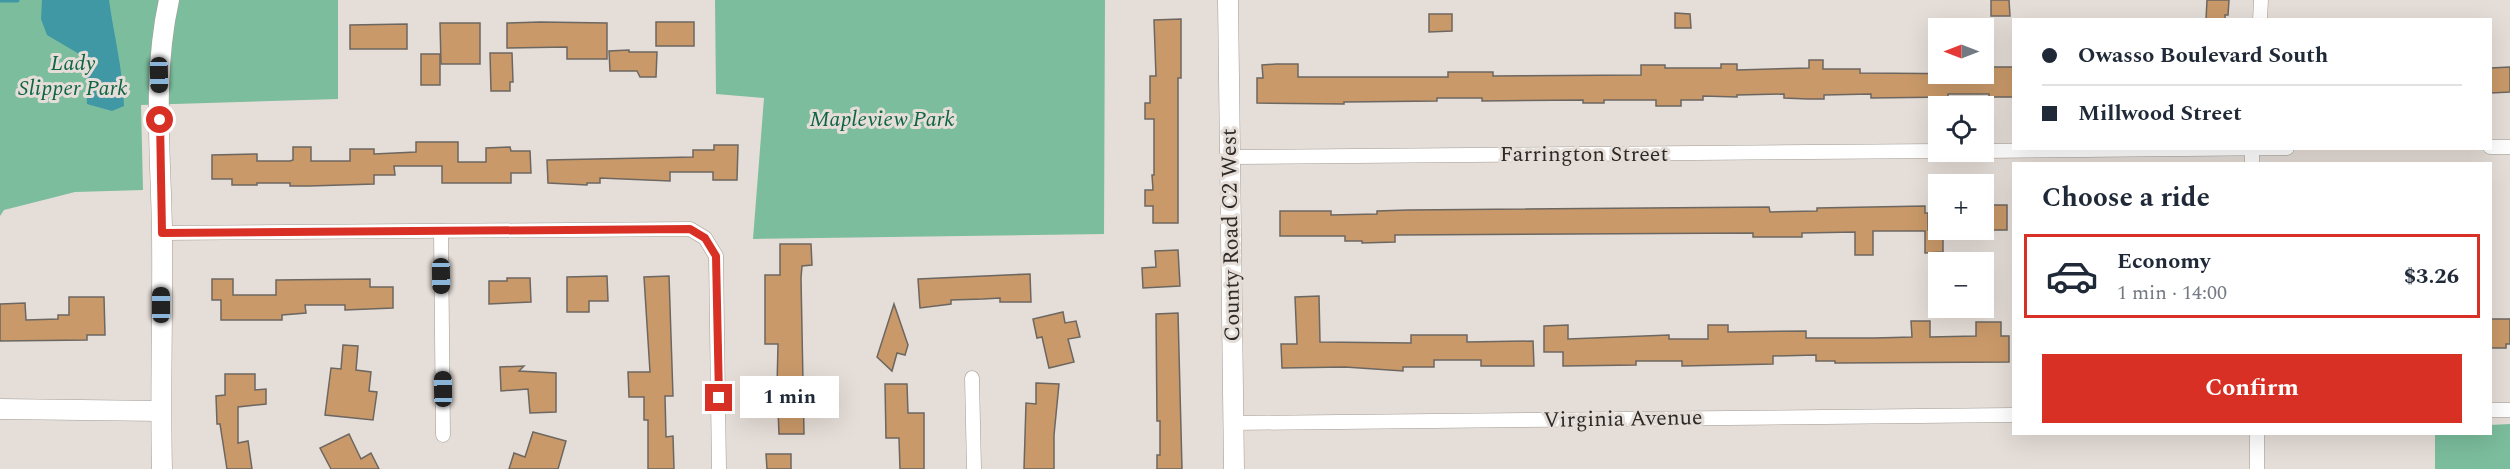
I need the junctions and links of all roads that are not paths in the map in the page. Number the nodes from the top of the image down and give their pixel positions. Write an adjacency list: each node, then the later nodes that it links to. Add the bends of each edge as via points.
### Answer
1 (168, 0): 12 (street, via 159,75)
2 (1228, 0): 10 (street, County Road C2 West)
3 (2261, 0): 4 (street)
4 (2260, 18)
5 (2492, 147): 6 (street)
6 (2510, 147)
7 (2118, 150): 8 (street)
8 (1994, 151)
9 (1928, 152): 10 (street, Farrington Street)
10 (1230, 157): 19 (street, County Road C2 West)
11 (441, 231): 12 (street); 20 (street); 23 (street, via 690,229 705,238 716,256 718,279)
12 (162, 233): 17 (street)
13 (972, 378): 24 (street)
14 (0, 409): 17 (street)
15 (2492, 410): 16 (street)
16 (2510, 410)
17 (161, 411): 22 (street)
18 (2012, 415): 19 (street, Virginia Avenue)
19 (1234, 423): 25 (street, County Road C2 West)
20 (443, 435)
21 (2257, 435): 26 (street)
22 (162, 469)
23 (719, 469)
24 (974, 469)
25 (1234, 469)
26 (2257, 469)

